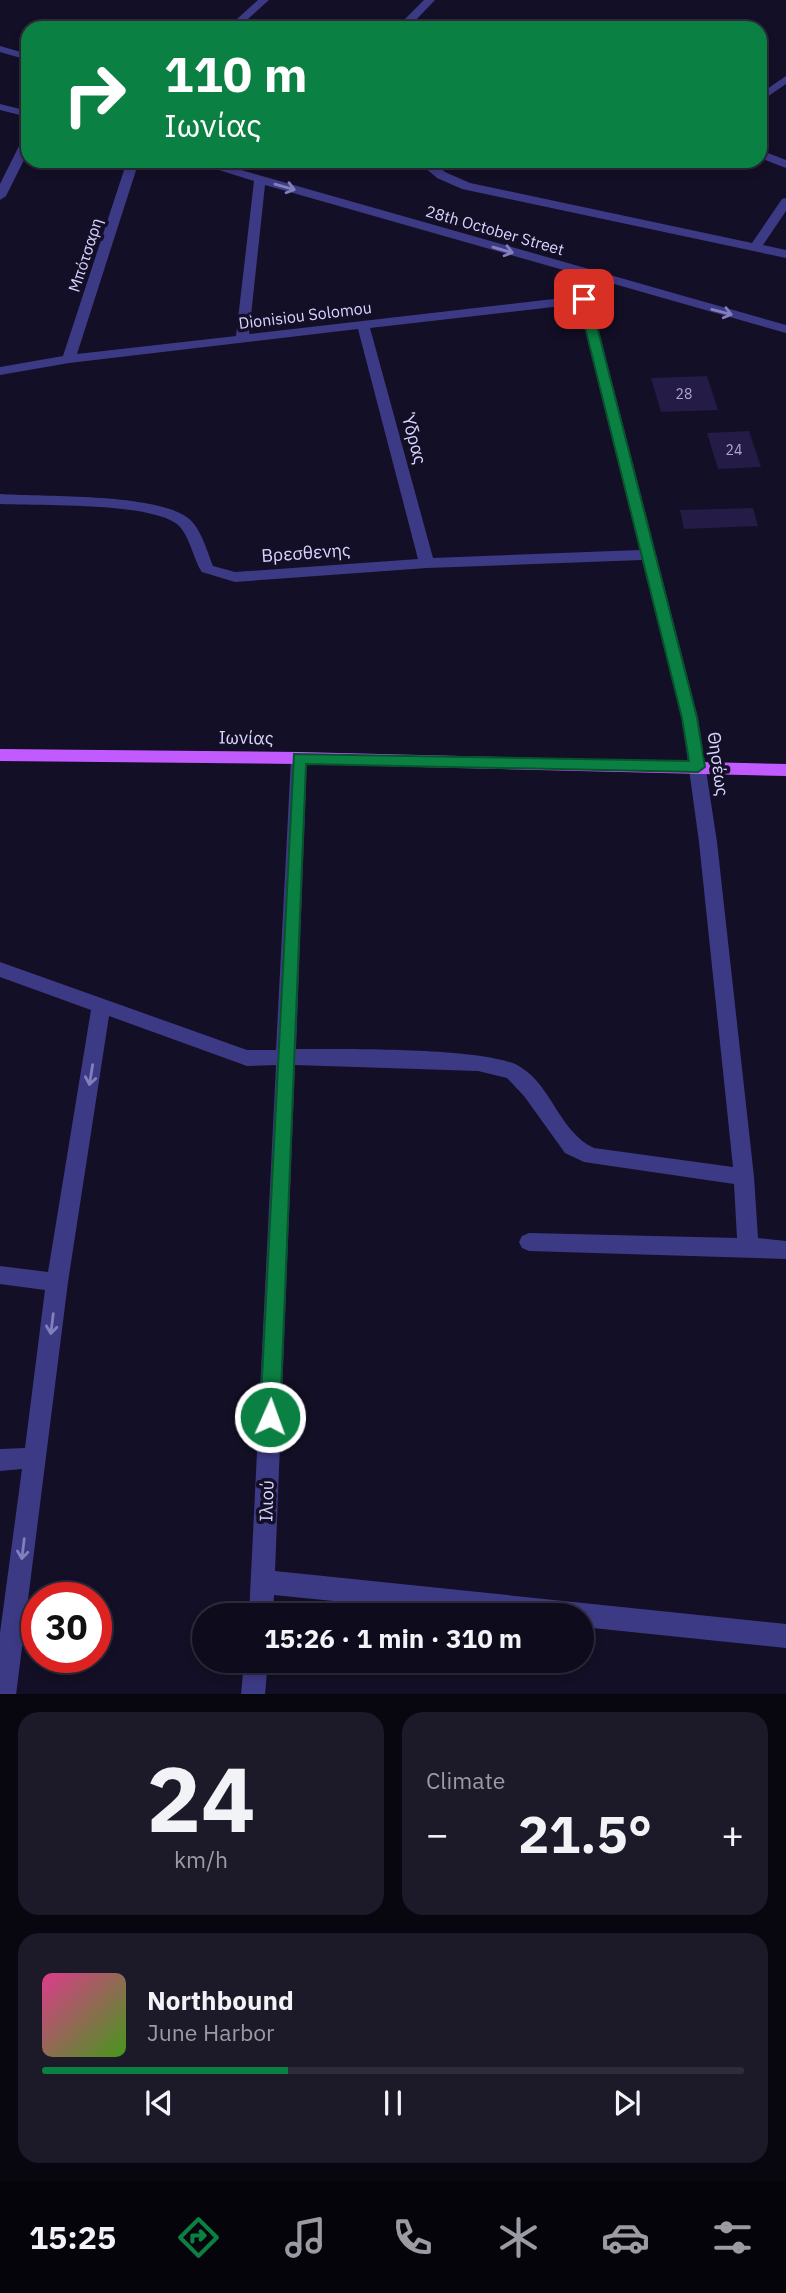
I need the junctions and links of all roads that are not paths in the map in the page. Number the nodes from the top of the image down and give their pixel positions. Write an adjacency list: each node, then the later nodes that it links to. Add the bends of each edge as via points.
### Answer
1 (264, 0): 3 (street)
2 (430, 0): 4 (street)
3 (240, 21)
4 (408, 21)
5 (0, 49): 6 (street)
6 (21, 55)
7 (786, 79): 8 (street)
8 (767, 94)
9 (0, 107): 10 (street)
10 (21, 112)
11 (21, 154): 18 (street)
12 (767, 157): 13 (street)
13 (786, 164)
14 (131, 168): 27 (street, Μπότσαρη)
15 (220, 168): 17 (street, 28th October Street)
16 (433, 168): 20 (street, via 466,186)
17 (260, 180): 22 (street, 28th October Street, one-way to 22); 26 (street)
18 (0, 196)
19 (786, 202): 20 (street)
20 (756, 246): 21 (street)
21 (786, 254)
22 (610, 281): 23 (street, Dionisiou Solomou); 25 (street, 28th October Street, one-way to 25)
23 (584, 299): 24 (street, Dionisiou Solomou); 30 (street, Θησέως)
24 (363, 325): 26 (street, Dionisiou Solomou); 31 (street, Ύδρας)
25 (785, 331)
26 (242, 340): 27 (street, Dionisiou Solomou)
27 (69, 359): 28 (street, Dionisiou Solomou)
28 (0, 371)
29 (0, 499): 31 (street, Βρεσθενης, via 171,514 185,524 207,569 235,577)
30 (649, 555): 31 (street, Βρεσθενης); 34 (street, Θησέως)
31 (427, 563)
32 (0, 755): 33 (main road, Ιωνίας)
33 (299, 758): 34 (main road, Ιωνίας); 38 (street, Ιλιού)
34 (698, 767): 35 (main road, Ιωνίας); 39 (street, Θησέως)
35 (786, 770)
36 (0, 969): 37 (street)
37 (101, 1007): 38 (street, via 247,1058); 44 (street, one-way to 44)
38 (283, 1058): 39 (street, via 478,1063 513,1072 572,1147 591,1156); 47 (street, Ιλιού)
39 (744, 1177): 41 (street, Θησέως)
40 (529, 1242): 41 (street)
41 (756, 1247): 42 (street)
42 (786, 1251)
43 (0, 1275): 44 (street)
44 (57, 1282): 45 (street, one-way to 45)
45 (34, 1458): 46 (street); 51 (street, one-way to 51)
46 (0, 1460)
47 (264, 1582): 48 (street, Ιλιού); 49 (street)
48 (262, 1603)
49 (786, 1636)
50 (255, 1673): 52 (street)
51 (4, 1694)
52 (253, 1694)

